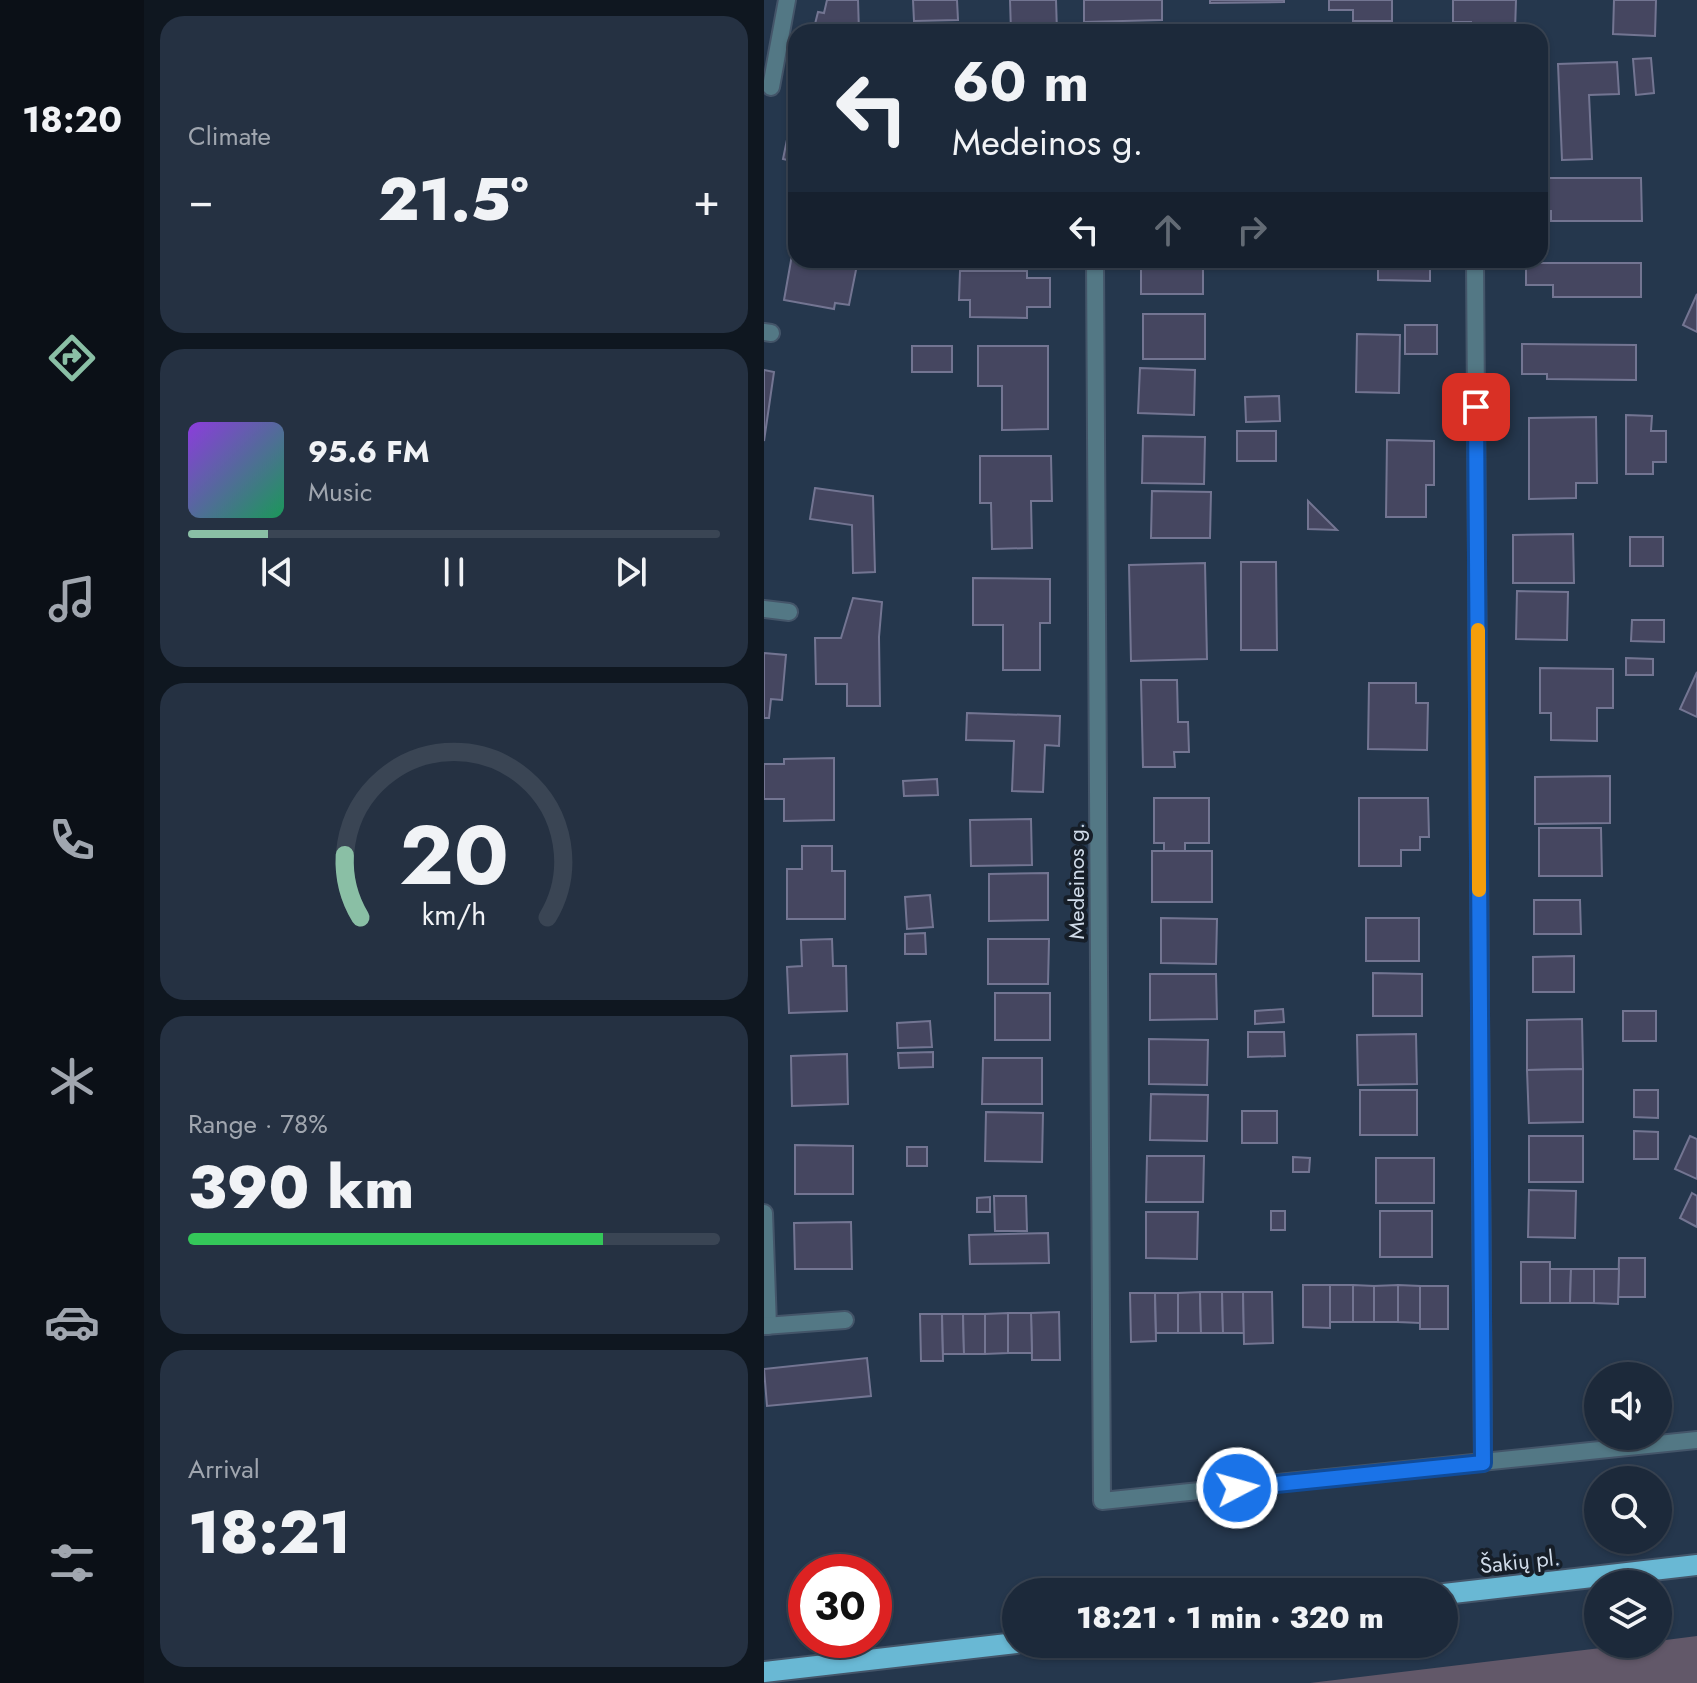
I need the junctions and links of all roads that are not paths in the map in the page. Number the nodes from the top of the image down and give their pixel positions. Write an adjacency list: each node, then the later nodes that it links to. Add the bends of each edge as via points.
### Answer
1 (787, 0): 2 (street)
2 (771, 87)
3 (1095, 268): 11 (street, Medeinos g., via 1102,1501)
4 (1475, 268): 11 (street)
5 (764, 609): 6 (street)
6 (789, 612)
7 (764, 1213): 9 (street)
8 (845, 1320): 9 (street)
9 (766, 1326)
10 (1697, 1440): 11 (street)
11 (1483, 1463)
12 (1697, 1565): 13 (main road, Šakių pl.)
13 (1458, 1592)
14 (1002, 1645): 15 (main road)
15 (764, 1672)

